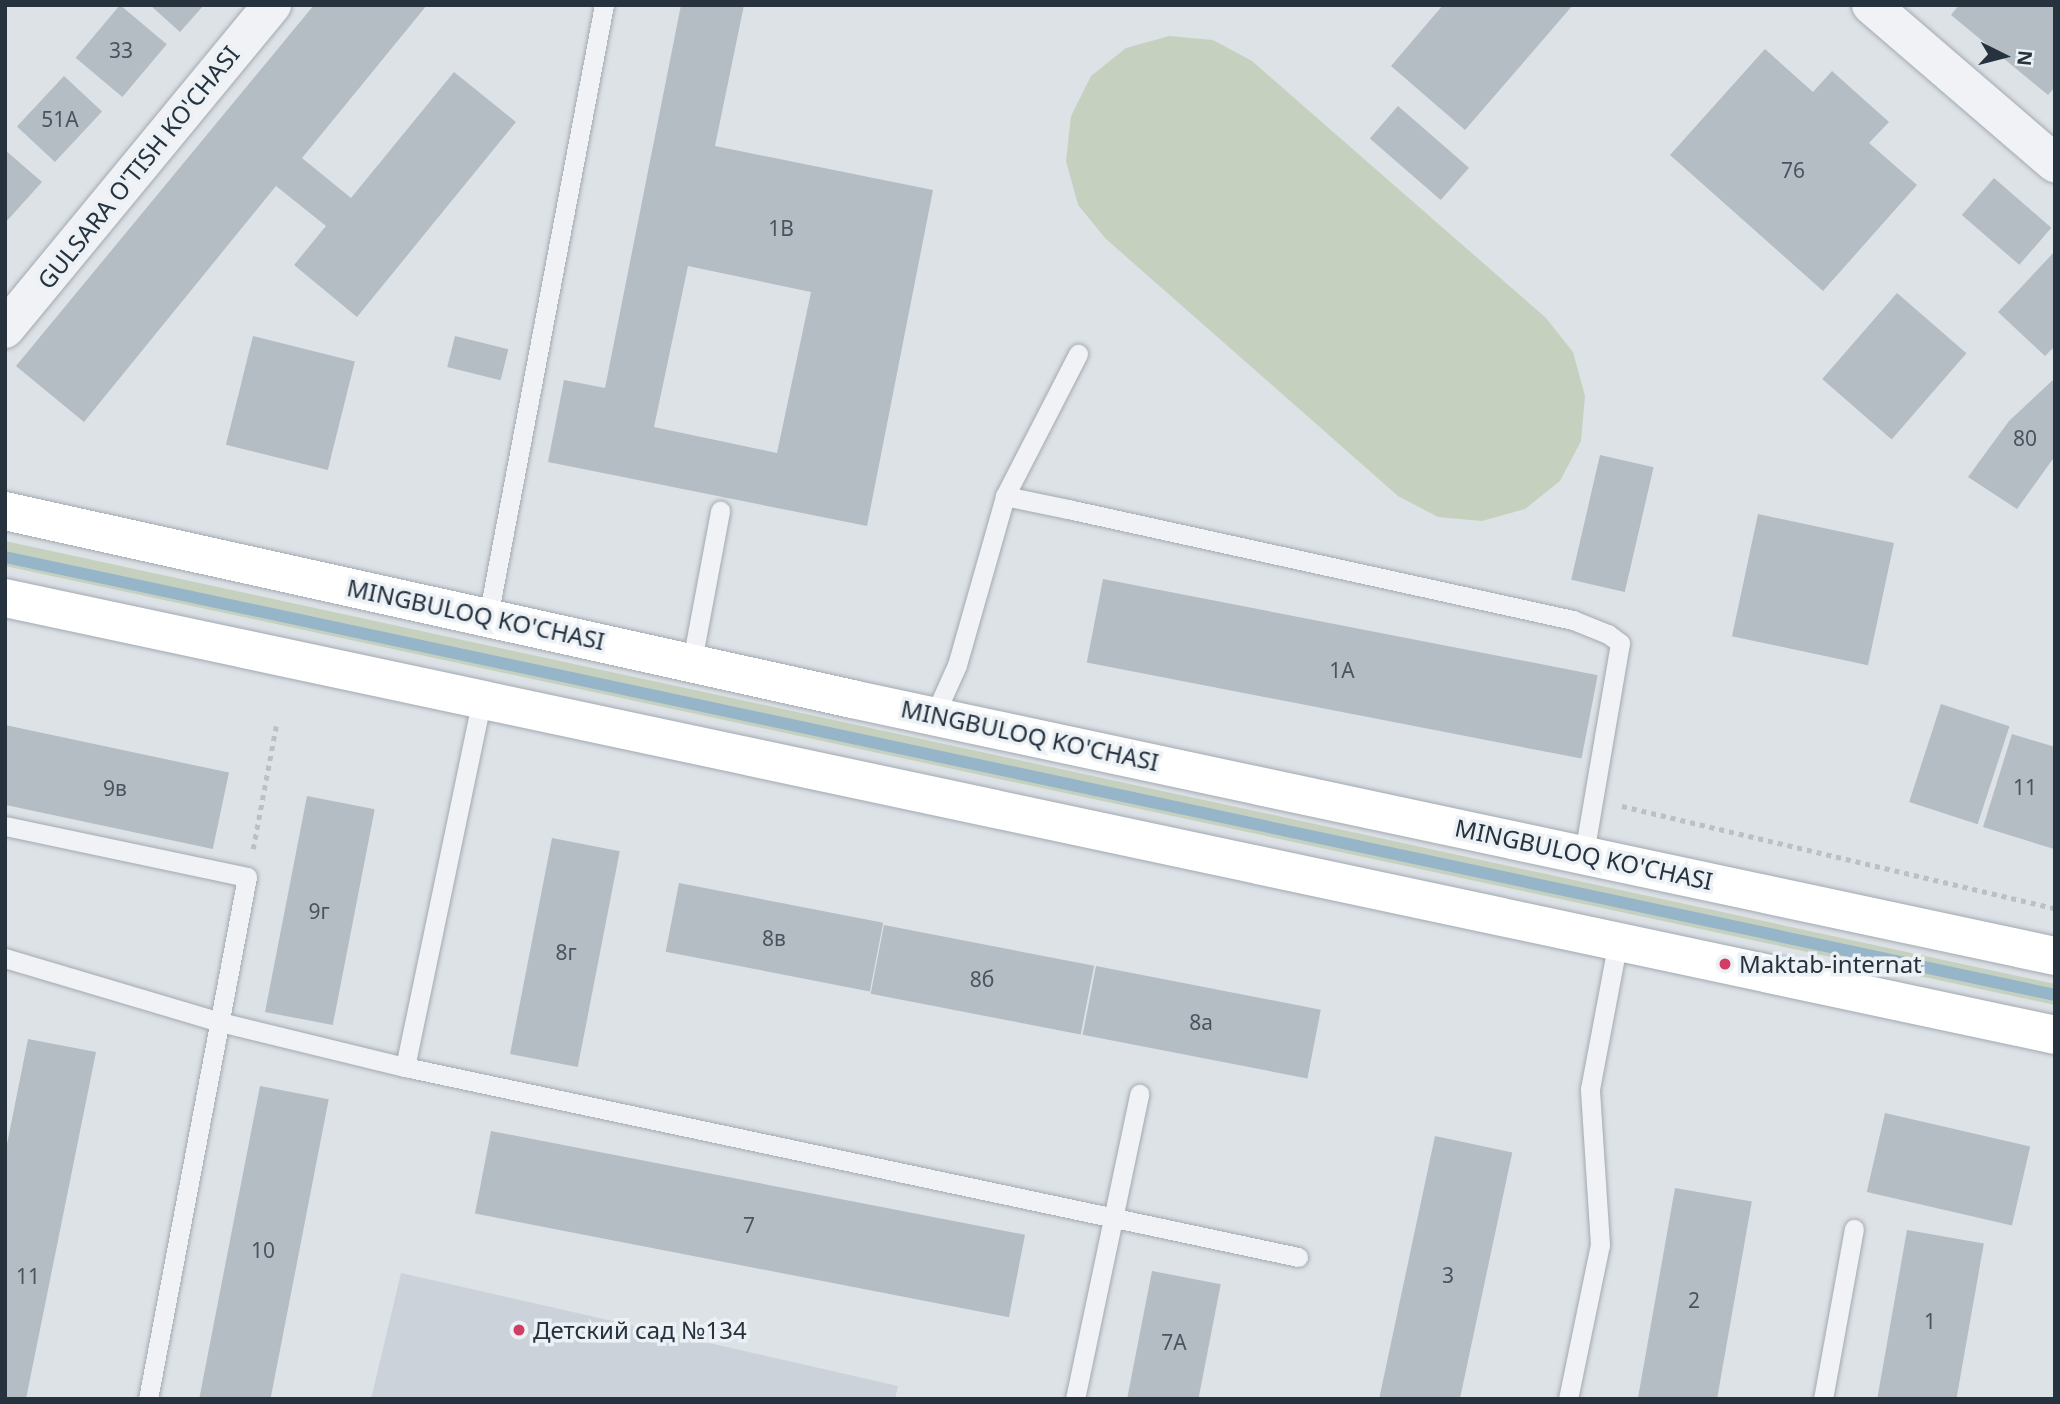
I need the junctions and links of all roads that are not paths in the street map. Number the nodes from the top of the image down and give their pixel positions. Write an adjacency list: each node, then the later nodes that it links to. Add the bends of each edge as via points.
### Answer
1 (272, 5): 5 (street, GULSARA O'TISH KO'CHASI)
2 (604, 5): 11 (lane)
3 (1871, 5): 4 (street)
4 (2055, 163)
5 (5, 329)
6 (1078, 354): 7 (lane)
7 (1005, 496): 14 (lane, via 957,665); 16 (lane, via 1573,620 1608,634 1620,643)
8 (5, 511): 11 (main road, MINGBULOQ KO'CHASI)
9 (720, 511): 12 (lane)
10 (5, 598): 13 (main road)
11 (488, 617): 12 (main road, MINGBULOQ KO'CHASI)
12 (692, 661): 14 (main road, MINGBULOQ KO'CHASI)
13 (482, 700): 17 (main road); 22 (lane)
14 (935, 714): 16 (main road, MINGBULOQ KO'CHASI)
15 (5, 826): 20 (lane, via 247,877)
16 (1584, 854): 18 (main road, MINGBULOQ KO'CHASI)
17 (1618, 941): 21 (main road); 29 (lane, via 1590,1088 1600,1245)
18 (2055, 956)
19 (5, 958): 20 (lane)
20 (220, 1022): 22 (lane); 27 (lane)
21 (2055, 1035)
22 (405, 1067): 24 (lane)
23 (1139, 1094): 24 (lane)
24 (1113, 1218): 26 (lane); 28 (lane)
25 (1854, 1229): 30 (lane)
26 (1298, 1257)
27 (148, 1399)
28 (1075, 1399)
29 (1568, 1399)
30 (1823, 1399)

